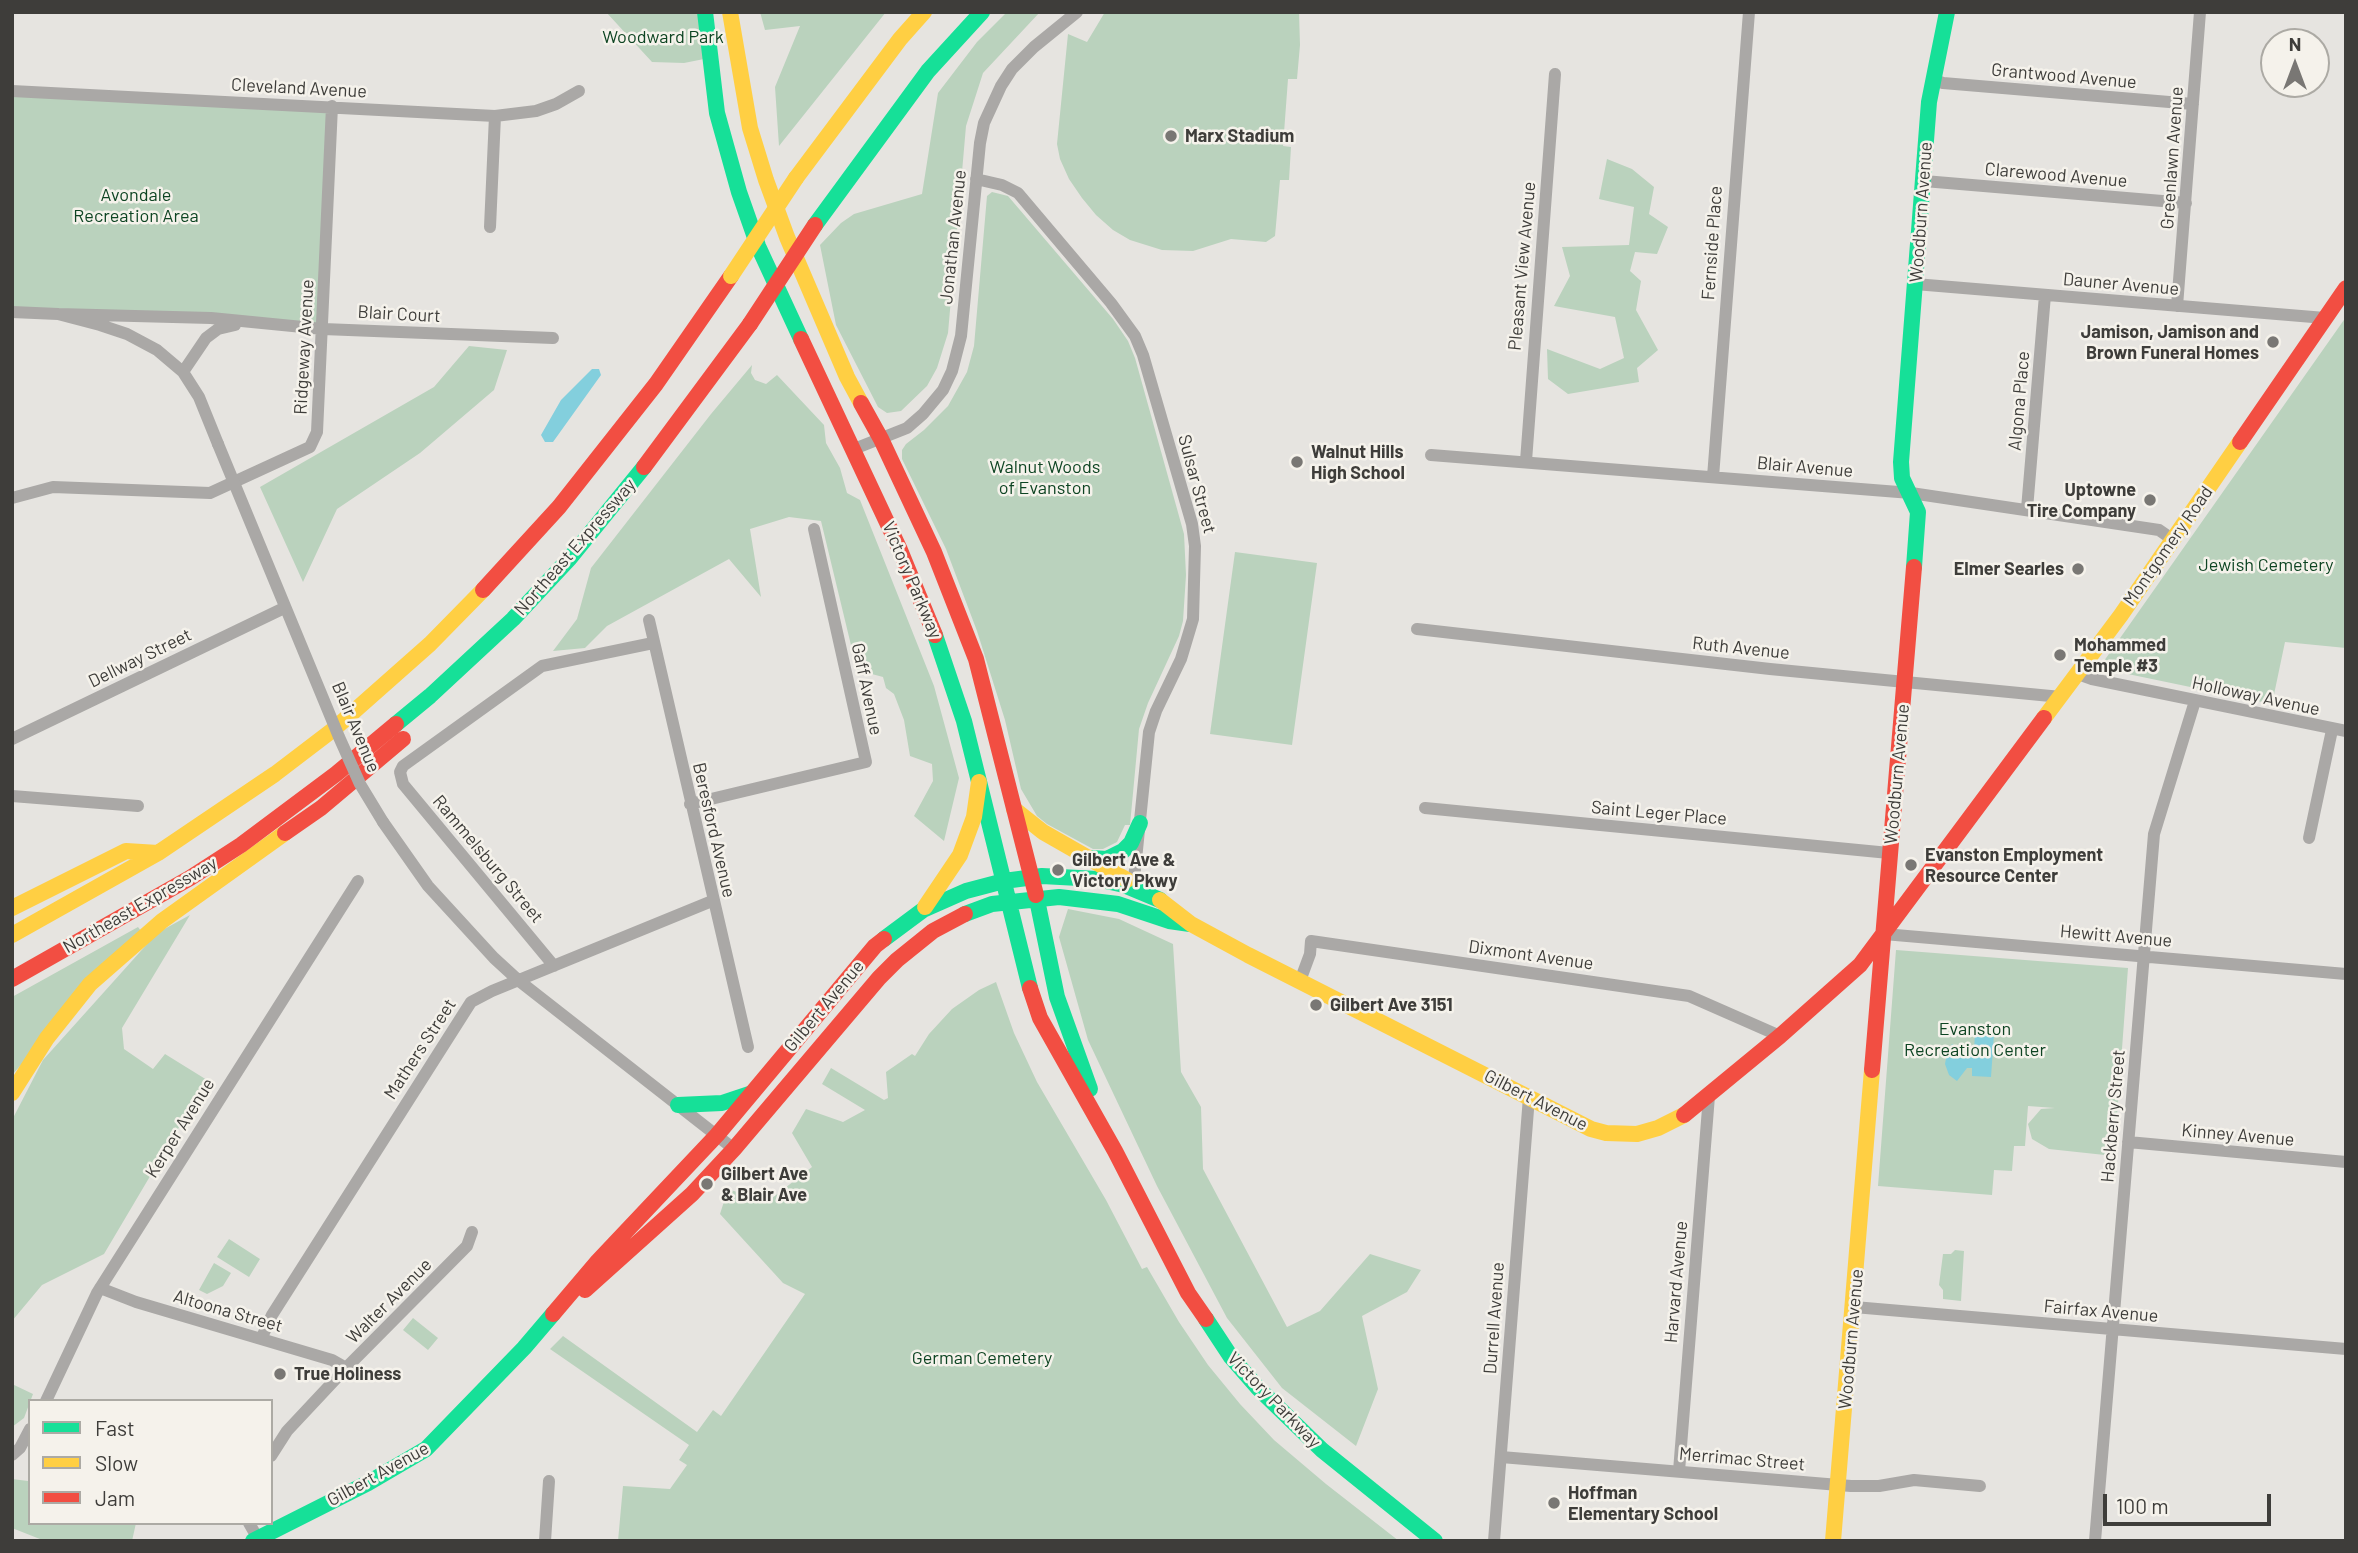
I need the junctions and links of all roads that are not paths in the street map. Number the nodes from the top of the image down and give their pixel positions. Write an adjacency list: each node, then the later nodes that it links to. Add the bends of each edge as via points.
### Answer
1 (705, 12): 34 (main road, Victory Parkway, via 717,113 758,246)
2 (730, 12): 33 (main road, Victory Parkway, via 750,128 765,180 813,302)
3 (907, 12): 10 (main road)
4 (924, 12): 10 (main road, Northeast Expressway)
5 (982, 12): 49 (main road, Northeast Expressway, bridge, via 928,71 864,154 750,324 657,451 570,558)
6 (1077, 12): 18 (street, Jonathan Avenue, via 1026,54 1001,86 984,123)
7 (1749, 12): 37 (street, Fernside Place)
8 (1947, 12): 12 (main road, Woodburn Avenue)
9 (2200, 12): 15 (street, Greenlawn Avenue)
10 (900, 39): 62 (main road, Northeast Expressway, bridge, via 796,178 656,384 515,557 430,644 334,729)
11 (1555, 74): 36 (street, Pleasant View Avenue)
12 (1934, 80): 15 (street, Grantwood Avenue); 19 (main road, Woodburn Avenue)
13 (12, 91): 16 (street, Cleveland Avenue)
14 (579, 91): 17 (street, Cleveland Avenue, via 536,111)
15 (2193, 104): 20 (street, Greenlawn Avenue)
16 (332, 106): 17 (street, Cleveland Avenue); 30 (street, Ridgeway Avenue)
17 (495, 116): 21 (street)
18 (976, 179): 33 (street, Jonathan Avenue, via 961,336 952,371 923,414 907,428); 60 (street, Sulsar Street, via 1018,193 1135,336 1192,524 1193,619 1149,732)
19 (1924, 181): 20 (street, Clarewood Avenue); 22 (main road, Woodburn Avenue)
20 (2186, 203): 25 (street, Greenlawn Avenue)
21 (490, 227)
22 (1915, 284): 24 (street, Dauner Avenue); 38 (main road, Woodburn Avenue, via 1901,462 1902,478)
23 (2346, 288): 28 (main road, Montgomery Road)
24 (2045, 295): 25 (street, Dauner Avenue); 40 (street, Algona Place)
25 (2178, 306): 28 (street, Dauner Avenue)
26 (12, 312): 27 (street, Blair Avenue)
27 (58, 314): 29 (street, Blair Court); 32 (street, Blair Avenue, via 127,334 157,350)
28 (2325, 318): 42 (main road, Montgomery Road)
29 (244, 323): 30 (street, Blair Court); 32 (street, Blair Court, via 218,329 206,338)
30 (323, 328): 31 (street, Blair Court); 39 (street, Ridgeway Avenue, via 317,432 310,447 210,493 53,486)
31 (553, 338)
32 (183, 372): 82 (street, Blair Avenue, bridge, via 199,397 360,784 408,859 445,905)
33 (881, 439): 34 (street, Jonathan Avenue); 59 (main road, Victory Parkway, via 934,552 976,659)
34 (854, 449): 54 (main road, Victory Parkway, via 943,655)
35 (1431, 455): 36 (street, Blair Avenue)
36 (1526, 461): 37 (street, Blair Avenue)
37 (1713, 477): 38 (street, Blair Avenue)
38 (1911, 493): 40 (street, Blair Avenue); 48 (main road, Woodburn Avenue, via 1917,512)
39 (12, 498)
40 (2027, 509): 42 (street, Blair Avenue, via 2159,530)
41 (814, 529): 56 (street, Gaff Avenue, via 866,762)
42 (2172, 539): 47 (main road, Montgomery Road)
43 (282, 609): 53 (street, Dellway Street)
44 (649, 620): 46 (street, Beresford Avenue)
45 (1417, 629): 48 (street, Ruth Avenue)
46 (653, 643): 56 (street, Beresford Avenue); 79 (street, Rammelsburg Street, via 542,666 400,772 403,785)
47 (2078, 674): 50 (main road, Montgomery Road); 51 (street, Holloway Avenue)
48 (1905, 682): 50 (street, Ruth Avenue); 63 (main road, Woodburn Avenue)
49 (430, 696): 81 (main road, Northeast Expressway, via 241,845); 86 (main road, via 413,731 321,807 162,921 90,984 47,1038)
50 (2061, 698): 76 (main road, Montgomery Road)
51 (2195, 701): 52 (street, Holloway Avenue); 78 (street, Hackberry Street, via 2154,834)
52 (2339, 731): 61 (street)
53 (12, 739)
54 (979, 782): 67 (main road, Victory Parkway); 74 (main road, via 974,817 960,855)
55 (12, 796): 57 (street)
56 (690, 804): 70 (street, Beresford Avenue)
57 (138, 806)
58 (1425, 808): 63 (street, Saint Leger Place)
59 (1014, 809): 64 (main road, Gilbert Avenue, via 1043,832); 65 (main road, Victory Parkway)
60 (1140, 823): 64 (main road, via 1131,843 1115,856); 68 (street, Sulsar Street)
61 (2309, 838)
62 (158, 852): 72 (main road, via 126,851); 77 (main road, Northeast Expressway)
63 (1889, 852): 76 (main road, Woodburn Avenue)
64 (1090, 858): 68 (main road, Gilbert Avenue)
65 (1032, 877): 67 (main road, Gilbert Avenue); 68 (main road, Gilbert Avenue, via 1097,879); 69 (main road, Victory Parkway)
66 (358, 881): 97 (street, Kerper Avenue)
67 (1004, 881): 71 (main road, Victory Parkway); 74 (main road, Gilbert Avenue)
68 (1133, 886): 73 (street, Sulsar Street); 75 (main road, Gilbert Avenue, via 1161,900)
69 (1037, 899): 71 (main road, Gilbert Avenue); 73 (main road, Gilbert Avenue, via 1074,897); 94 (main road, Victory Parkway, via 1069,1034)
70 (712, 901): 79 (street, Mathers Street); 85 (street, Beresford Avenue)
71 (1009, 902): 93 (main road, Gilbert Avenue, via 992,904 950,922 897,960); 94 (main road, Victory Parkway, via 1040,1018)
72 (12, 908)
73 (1131, 908): 75 (main road, Gilbert Avenue)
74 (923, 910): 87 (main road, Gilbert Avenue, via 860,962)
75 (1191, 924): 83 (main road, Gilbert Avenue)
76 (1884, 934): 78 (street, Hewitt Avenue); 84 (main road, Gilbert Avenue, via 1860,965); 98 (main road, Woodburn Avenue)
77 (12, 935)
78 (2144, 956): 80 (street, Hewitt Avenue); 92 (street, Hackberry Street)
79 (554, 966): 82 (street, Mathers Street)
80 (2346, 974)
81 (12, 979)
82 (519, 980): 90 (street, Blair Avenue); 101 (street, Mathers Street, via 471,1003)
83 (1300, 981): 84 (street, Dixmont Avenue, via 1311,941 1689,996); 89 (main road, Gilbert Avenue)
84 (1780, 1036): 88 (main road, Gilbert Avenue)
85 (748, 1047)
86 (12, 1093)
87 (753, 1093): 90 (main road, via 722,1103); 91 (main road, Gilbert Avenue)
88 (1709, 1096): 89 (main road, Gilbert Avenue, via 1658,1128 1621,1135 1591,1129); 109 (street, Harvard Avenue)
89 (1529, 1097): 108 (street, Durrell Avenue)
90 (678, 1105): 91 (street, Blair Avenue)
91 (717, 1135): 93 (street, Blair Avenue); 99 (main road, Gilbert Avenue, via 598,1261)
92 (2127, 1142): 95 (street, Kinney Avenue); 100 (street, Hackberry Street)
93 (734, 1149): 99 (main road, Gilbert Avenue, via 692,1194)
94 (1115, 1151): 115 (main road, Victory Parkway, via 1188,1293 1231,1357 1322,1450)
95 (2346, 1162)
96 (472, 1232): 103 (street, Walter Avenue, via 453,1262)
97 (100, 1288): 101 (street, Altoona Street, via 136,1303); 104 (street, Kerper Avenue)
98 (1854, 1307): 100 (street, Fairfax Avenue); 111 (main road, Woodburn Avenue)
99 (545, 1325): 113 (main road, Gilbert Avenue, via 426,1449 368,1483)
100 (2113, 1329): 102 (street, Fairfax Avenue); 118 (street, Hackberry Street)
101 (262, 1337): 103 (street, Altoona Street)
102 (2346, 1349)
103 (346, 1368): 106 (street, Walter Avenue)
104 (48, 1399)
105 (28, 1433): 107 (street)
106 (273, 1453)
107 (12, 1455)
108 (1501, 1457): 109 (street, Merrimac Street); 116 (street, Durrell Avenue)
109 (1679, 1471): 111 (street, Merrimac Street)
110 (549, 1481): 114 (street)
111 (1838, 1485): 112 (street, Merrimac Street, via 1879,1486 1914,1480); 117 (main road, Woodburn Avenue)
112 (1980, 1486)
113 (253, 1534)
114 (545, 1541)
115 (1435, 1541)
116 (1493, 1541)
117 (1833, 1541)
118 (2095, 1541)

